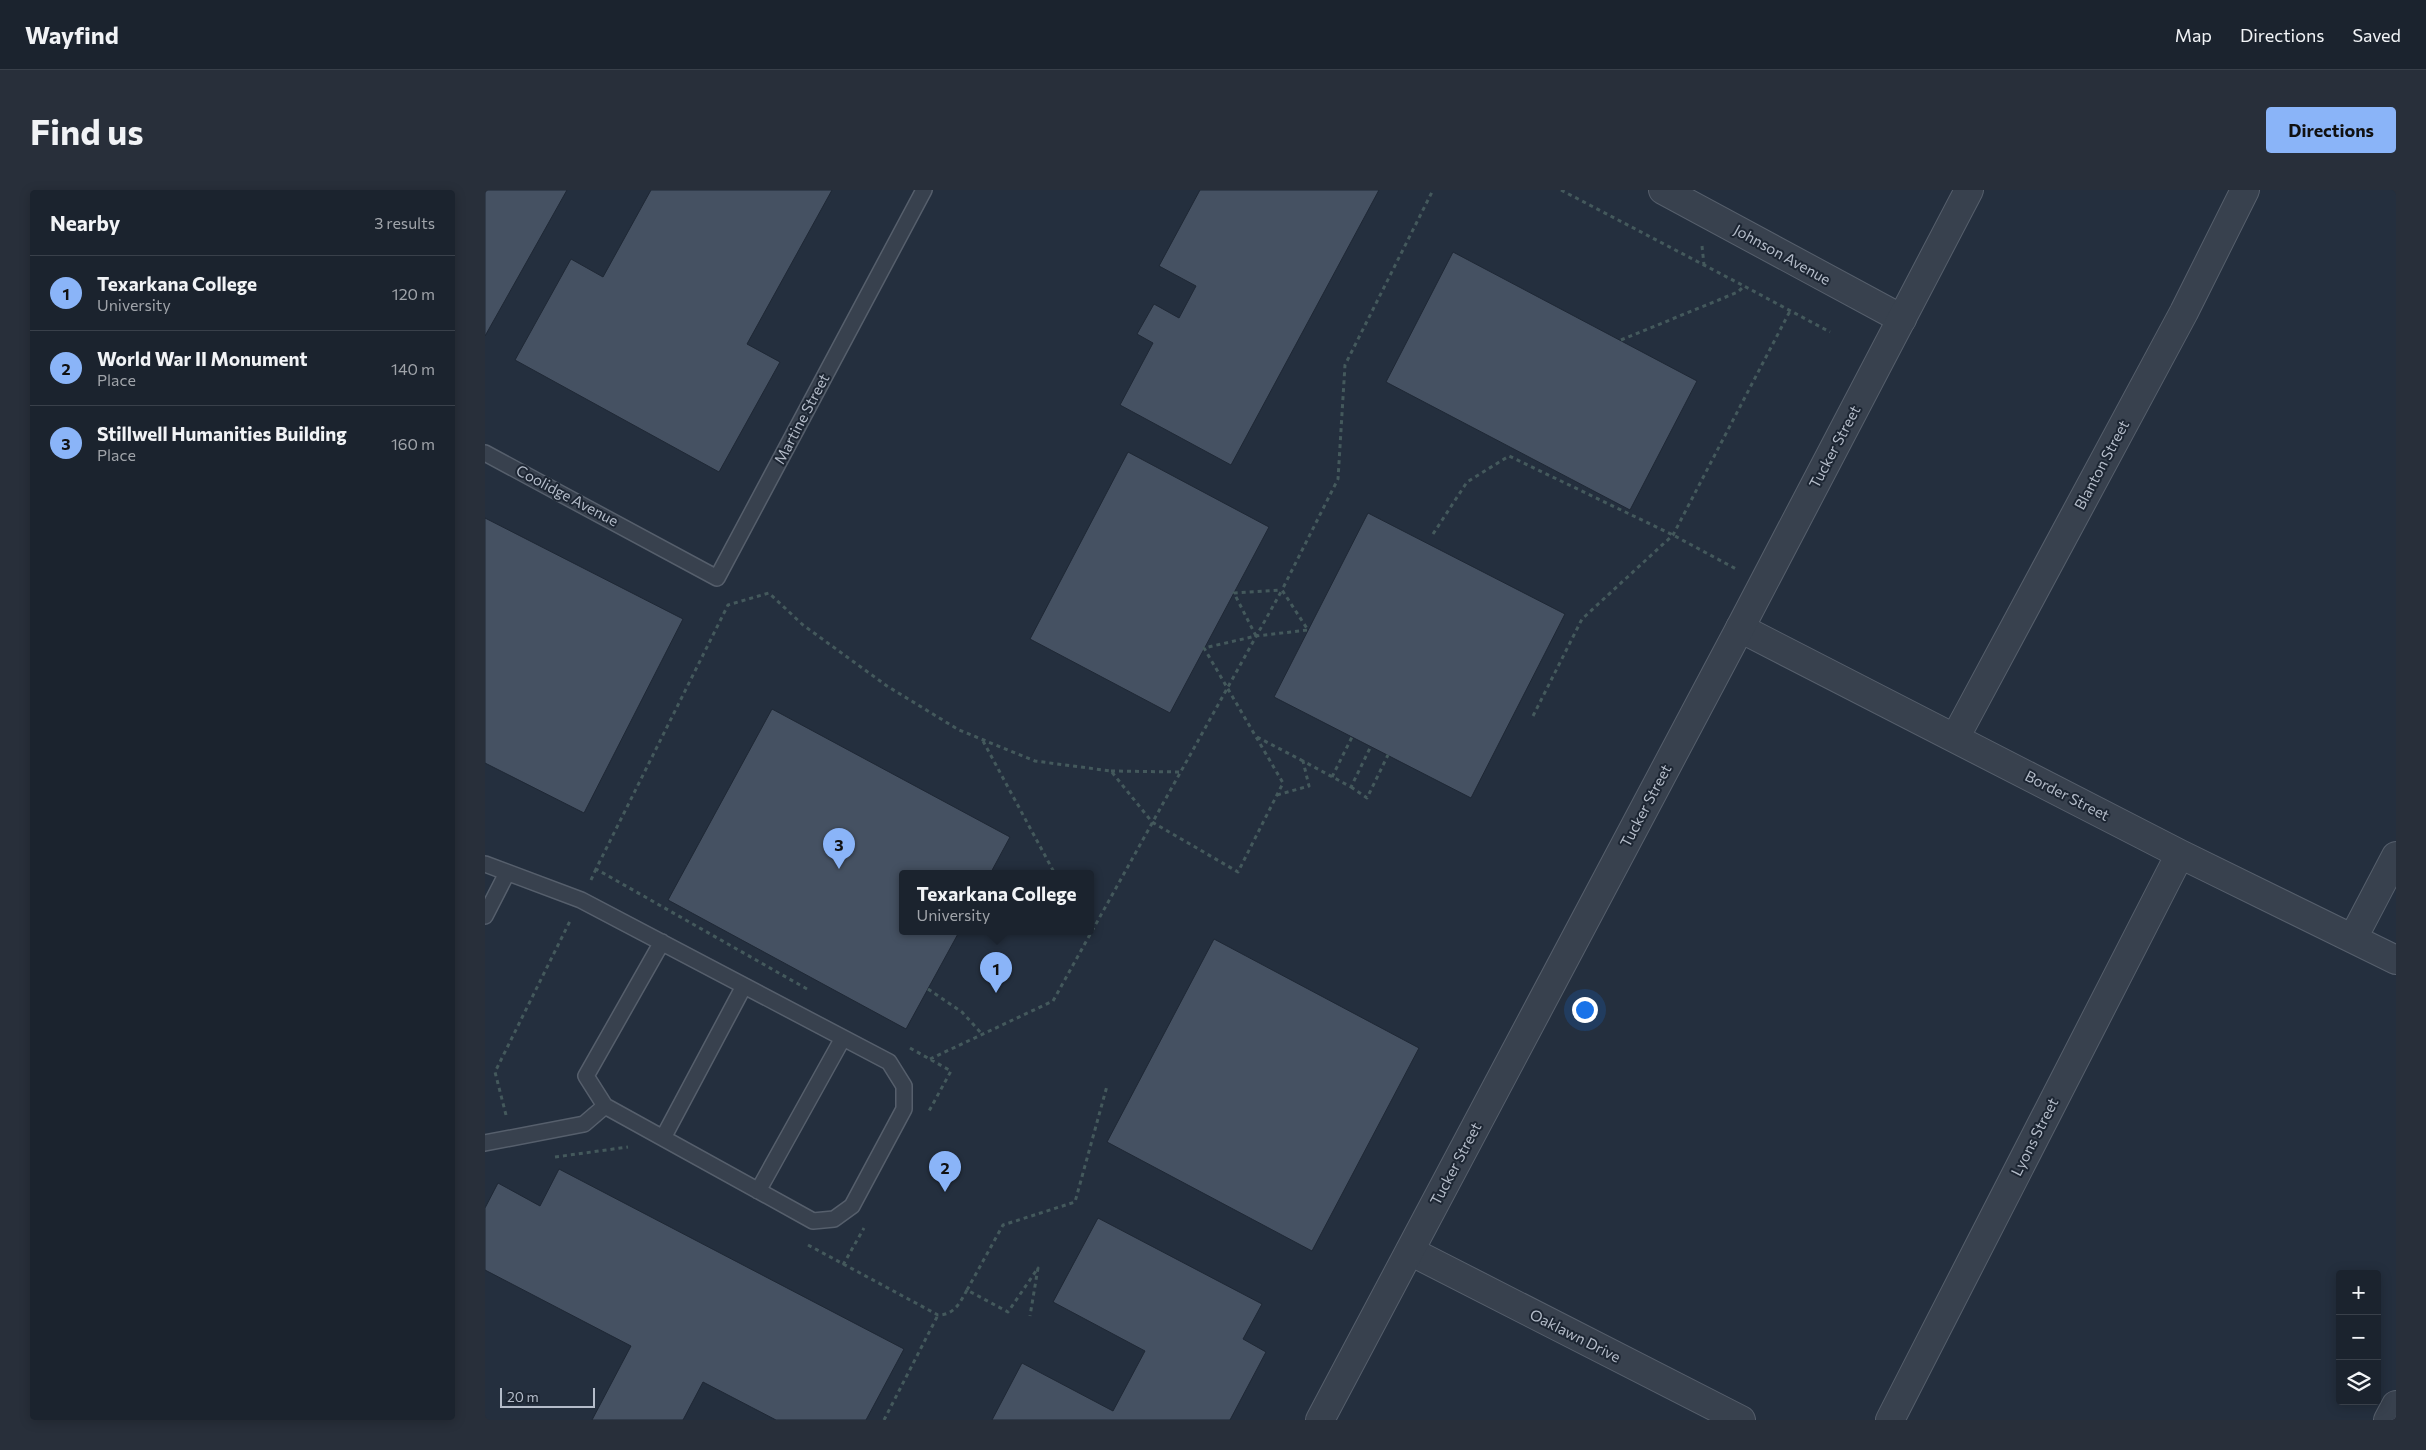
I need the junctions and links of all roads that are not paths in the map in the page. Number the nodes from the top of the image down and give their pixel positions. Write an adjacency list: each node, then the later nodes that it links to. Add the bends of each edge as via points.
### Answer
1 (924, 190): 7 (lane, Martine Street, via 717,578)
2 (1663, 190): 5 (street, Johnson Avenue)
3 (1969, 190): 5 (street, Tucker Street)
4 (2245, 190): 9 (street, Blanton Street, via 2184,312)
5 (1902, 319): 8 (street, Tucker Street)
6 (485, 453): 7 (lane, Coolidge Avenue)
7 (648, 540)
8 (1740, 628): 9 (street, Border Street); 24 (street, Tucker Street)
9 (1955, 738): 10 (street, Border Street)
10 (2180, 854): 15 (street, Border Street); 28 (street, Lyons Street)
11 (2396, 856): 15 (street)
12 (485, 864): 13 (lane)
13 (507, 873): 14 (lane); 16 (lane, via 581,900)
14 (485, 916)
15 (2353, 938): 17 (street, Border Street)
16 (662, 942): 18 (lane); 20 (lane, via 586,1076)
17 (2396, 960)
18 (744, 986): 19 (lane); 21 (lane)
19 (843, 1038): 23 (lane); 23 (lane, via 889,1062 904,1086 904,1109 851,1206 834,1219 813,1221)
20 (605, 1106): 21 (lane); 22 (lane, via 584,1124)
21 (663, 1138): 23 (lane)
22 (485, 1143)
23 (758, 1191)
24 (1410, 1251): 26 (street, Tucker Street); 27 (street, Oaklawn Drive)
25 (2396, 1405): 29 (street)
26 (1320, 1420)
27 (1741, 1420)
28 (1890, 1420)
29 (2388, 1420)

